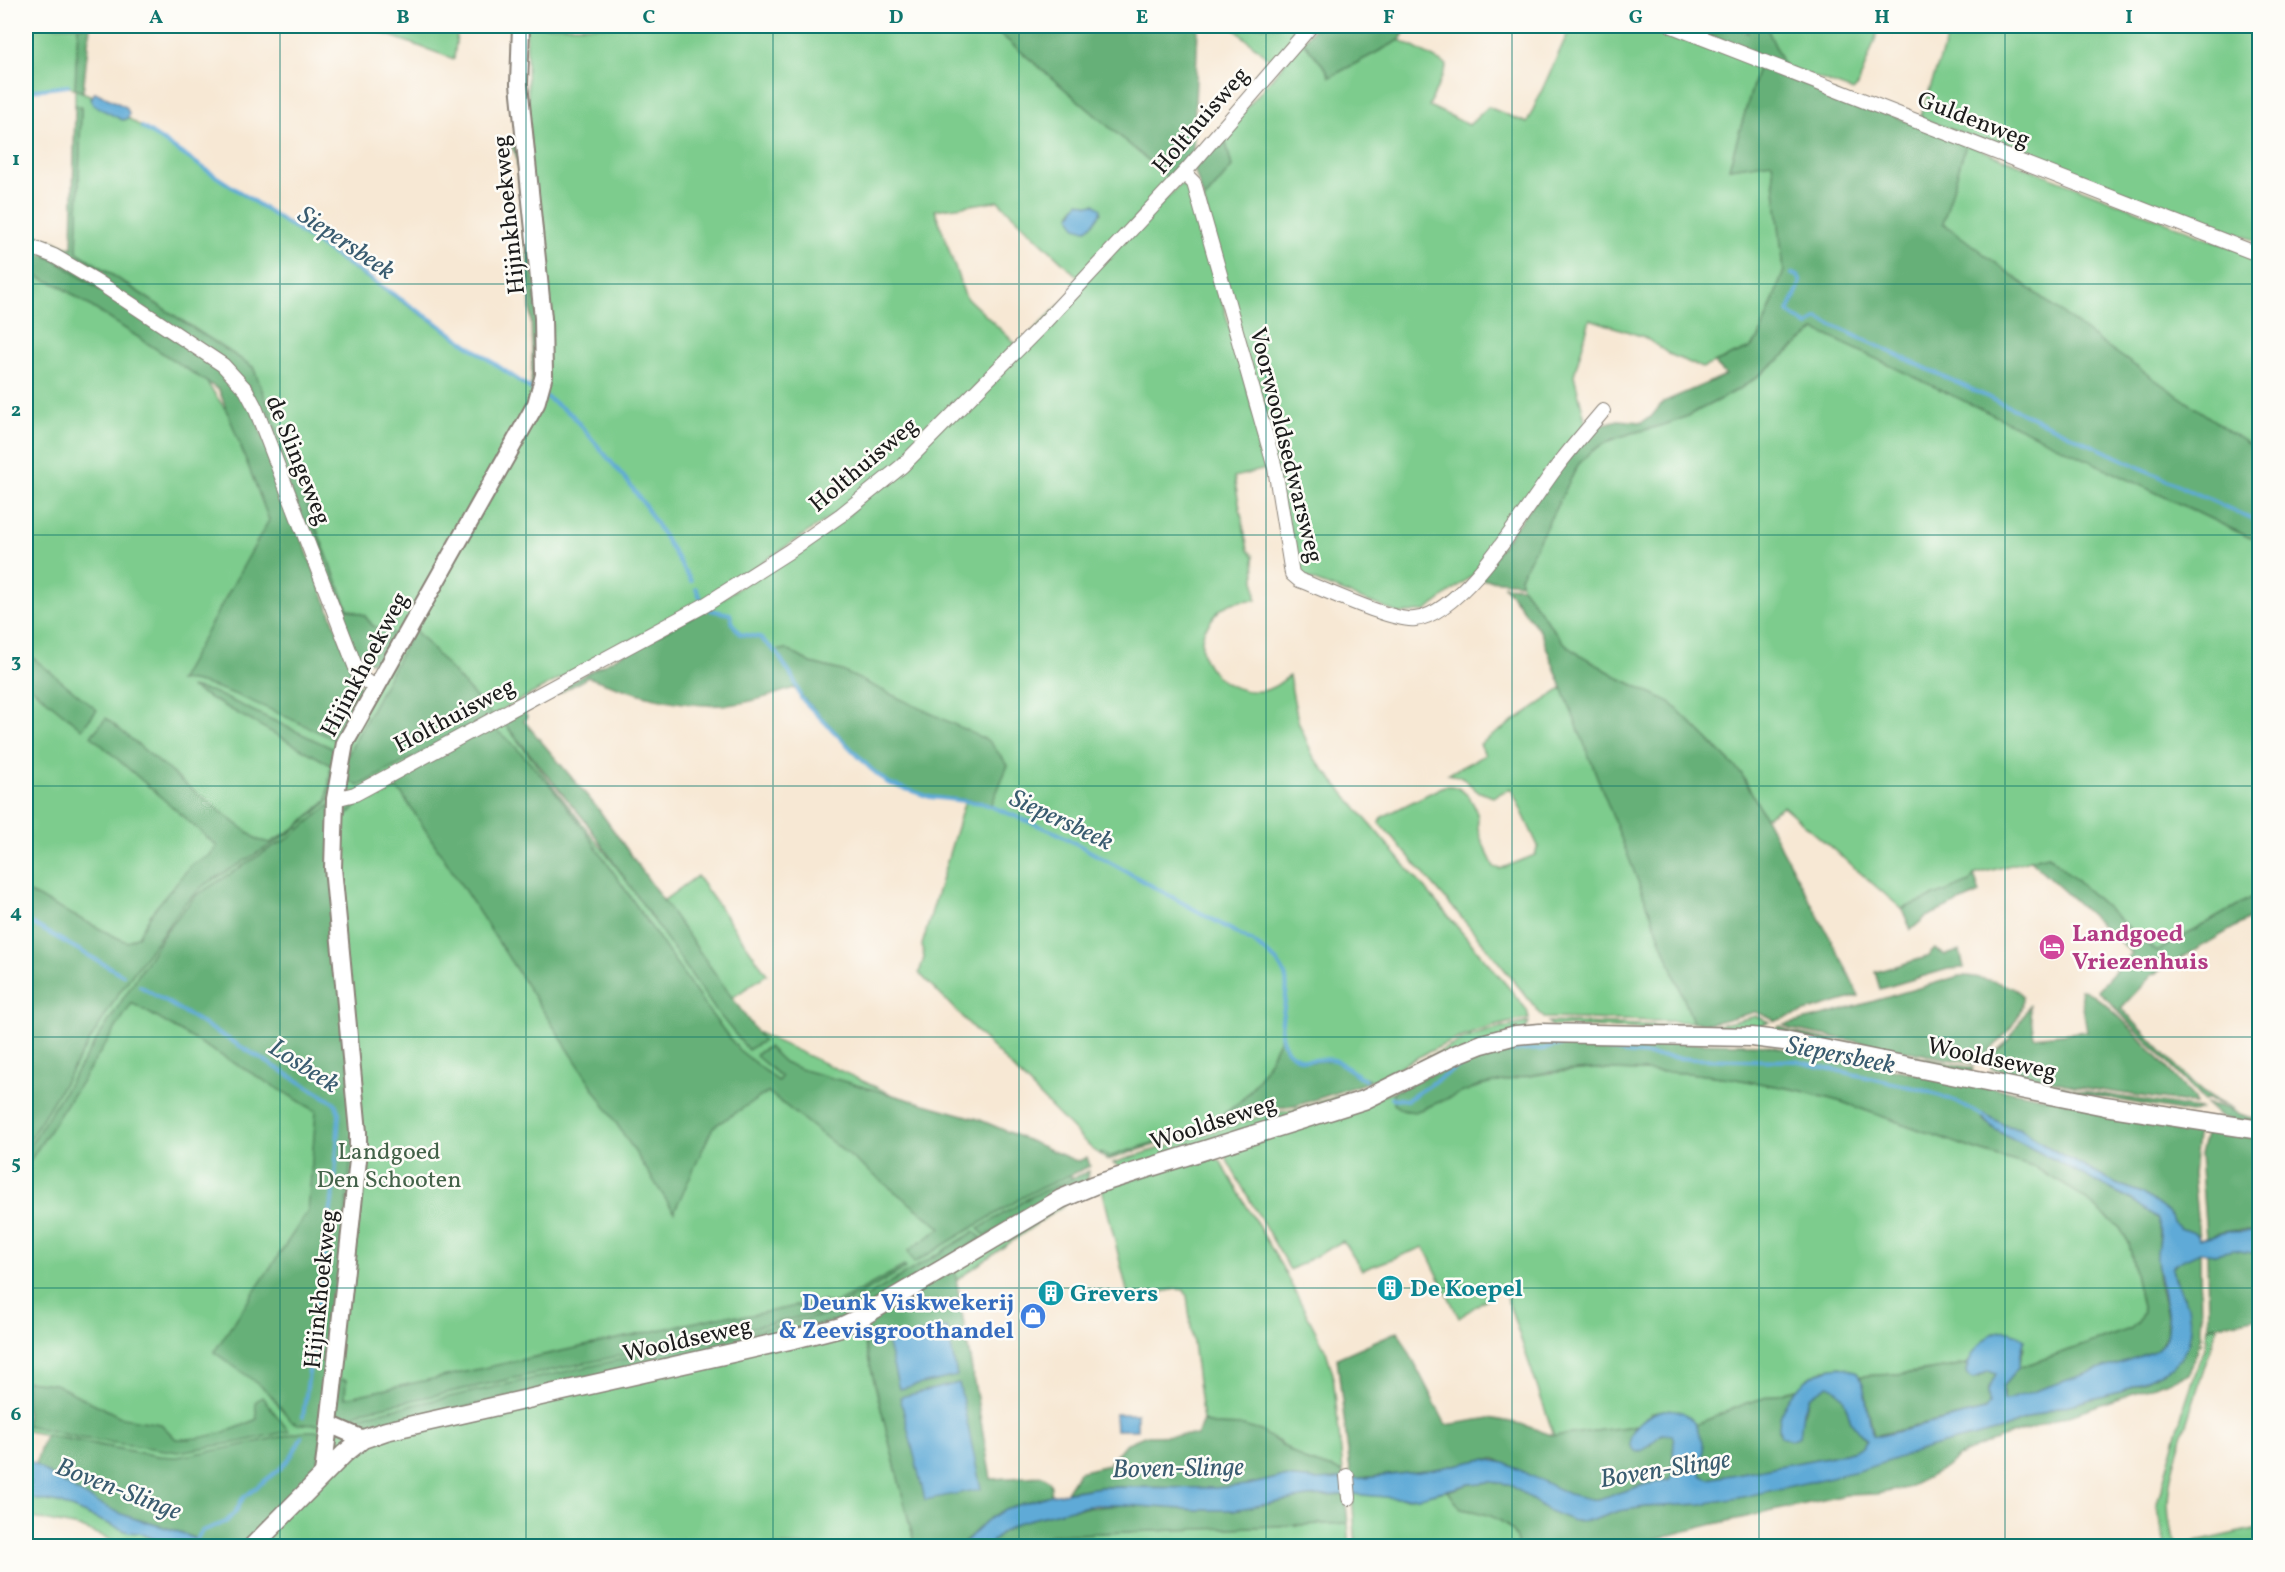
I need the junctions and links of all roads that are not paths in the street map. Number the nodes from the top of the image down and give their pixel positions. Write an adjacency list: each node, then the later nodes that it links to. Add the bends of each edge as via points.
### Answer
1 (521, 26): 8 (street, Hijinkhoekweg, via 519,84 543,318 544,375 536,404)
2 (1311, 26): 4 (street, Holthuisweg)
3 (1672, 26): 6 (street, Guldenweg)
4 (1184, 173): 7 (street, Voorwooldsedwarsweg, via 1194,183 1246,360 1275,468 1292,574 1299,580 1394,616 1414,619 1432,614 1478,575 1557,466); 9 (street, Holthuisweg, via 927,442 841,515 705,605 354,794)
5 (26, 245): 8 (street, de Slingeweg, via 54,256 108,288 223,365 246,390 359,676)
6 (2259, 255)
7 (1603, 411)
8 (375, 688): 9 (street, Hijinkhoekweg, via 343,748)
9 (335, 799): 11 (street, Hijinkhoekweg, via 333,868 358,1132)
10 (2259, 1130): 12 (main road, Wooldseweg, via 2105,1106 1773,1039 1516,1035 1457,1054 1364,1100 1060,1199 841,1327)
11 (329, 1424): 12 (street); 13 (street, Hijinkhoekweg)
12 (363, 1439): 13 (main road, Wooldseweg)
13 (323, 1473): 16 (main road, Wooldseweg)
14 (1347, 1476): 15 (street)
15 (1349, 1498)
16 (253, 1546)

